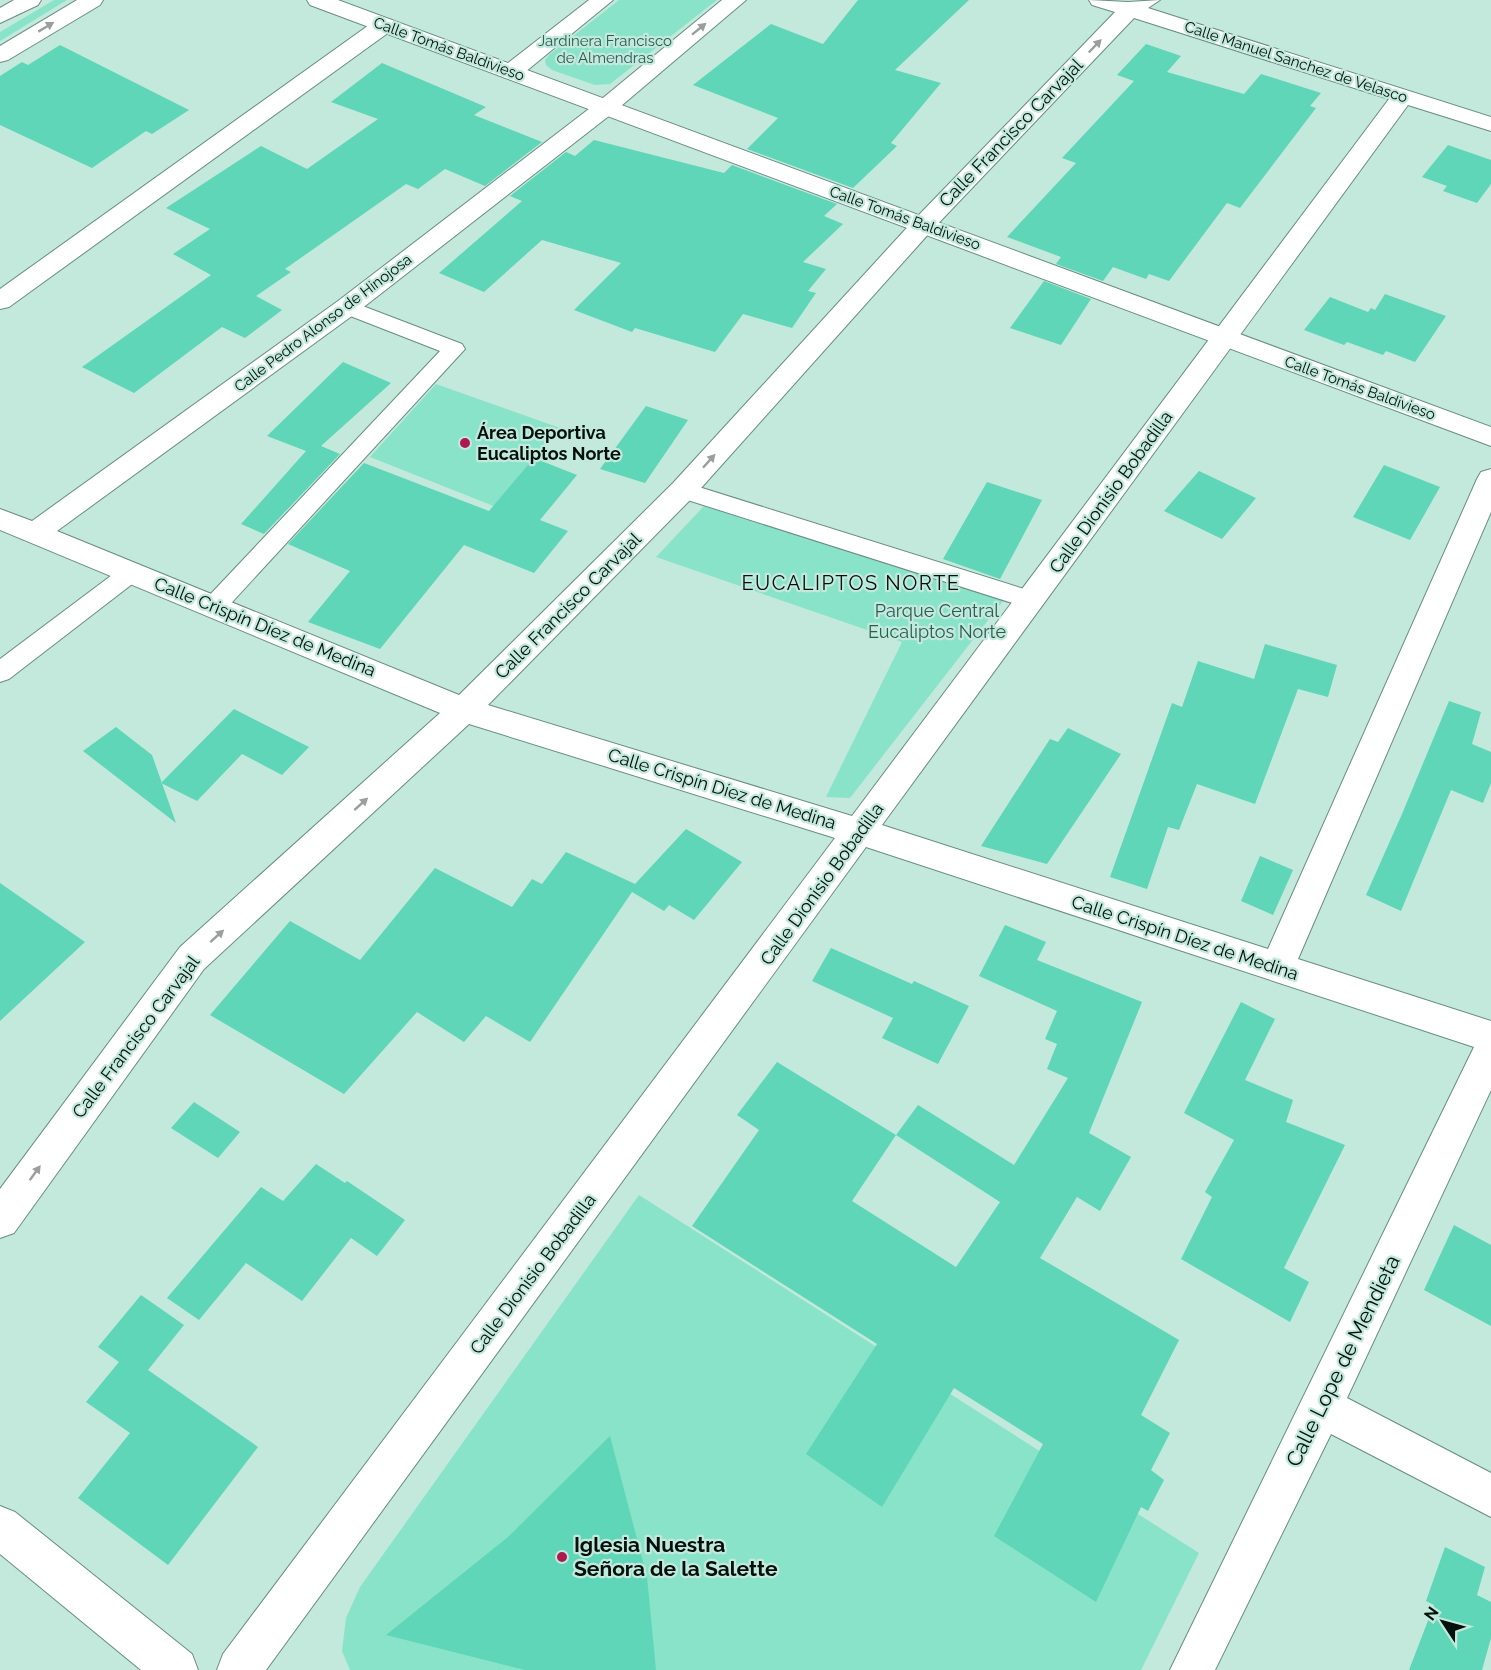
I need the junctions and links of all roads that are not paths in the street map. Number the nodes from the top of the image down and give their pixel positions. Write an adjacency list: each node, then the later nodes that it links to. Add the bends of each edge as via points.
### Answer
1 (30, 0): 8 (street)
2 (92, 0): 10 (street, one-way to 2)
3 (318, 0): 9 (street, Calle Tomás Baldivieso)
4 (602, 0): 11 (street)
5 (735, 0): 13 (street, Calle Pedro Alonso de Hinojosa, one-way to 5)
6 (1100, 0): 7 (street, Calle Manuel Sanchez de Velasco)
7 (1139, 4): 12 (street, Calle Manuel Sanchez de Velasco); 15 (street, Calle Francisco Carvajal, one-way to 7)
8 (0, 17)
9 (384, 25): 11 (street, Calle Tomás Baldivieso); 16 (street)
10 (0, 55)
11 (511, 72): 13 (street, Calle Tomás Baldivieso)
12 (1403, 96): 14 (street, Calle Manuel Sanchez de Velasco); 18 (street, Calle Dionisio Bobadilla)
13 (606, 107): 15 (street, Calle Tomás Baldivieso); 17 (street, Calle Pedro Alonso de Hinojosa)
14 (1491, 124)
15 (923, 225): 18 (street, Calle Tomás Baldivieso); 21 (street, Calle Francisco Carvajal, one-way to 15)
16 (0, 301)
17 (347, 307): 23 (street, Calle Pedro Alonso de Hinojosa); 26 (lane, via 454,348)
18 (1224, 338): 19 (street, Calle Tomás Baldivieso); 25 (street, Calle Dionisio Bobadilla)
19 (1491, 437)
20 (1491, 479): 30 (street)
21 (683, 490): 25 (lane); 28 (street, Calle Francisco Carvajal)
22 (0, 519): 23 (street, Calle Crispín Díez de Medina)
23 (36, 532): 24 (street, Calle Crispín Díez de Medina)
24 (132, 572): 26 (street, Calle Crispín Díez de Medina); 27 (lane)
25 (1031, 600): 29 (street, Calle Dionisio Bobadilla)
26 (214, 606): 28 (street, Calle Crispín Díez de Medina)
27 (0, 672)
28 (464, 710): 29 (street, Calle Crispín Díez de Medina); 33 (street, Calle Francisco Carvajal, one-way to 28, via 192,958)
29 (861, 832): 30 (street, Calle Crispín Díez de Medina); 38 (street, Calle Dionisio Bobadilla)
30 (1277, 968): 31 (street, Calle Crispín Díez de Medina)
31 (1491, 1037)
32 (1491, 1051): 34 (street, Calle Lope de Mendieta)
33 (0, 1221)
34 (1322, 1407): 35 (street); 39 (street, Calle Lope de Mendieta)
35 (1491, 1496)
36 (0, 1527): 37 (street)
37 (176, 1670)
38 (239, 1670)
39 (1192, 1670)

